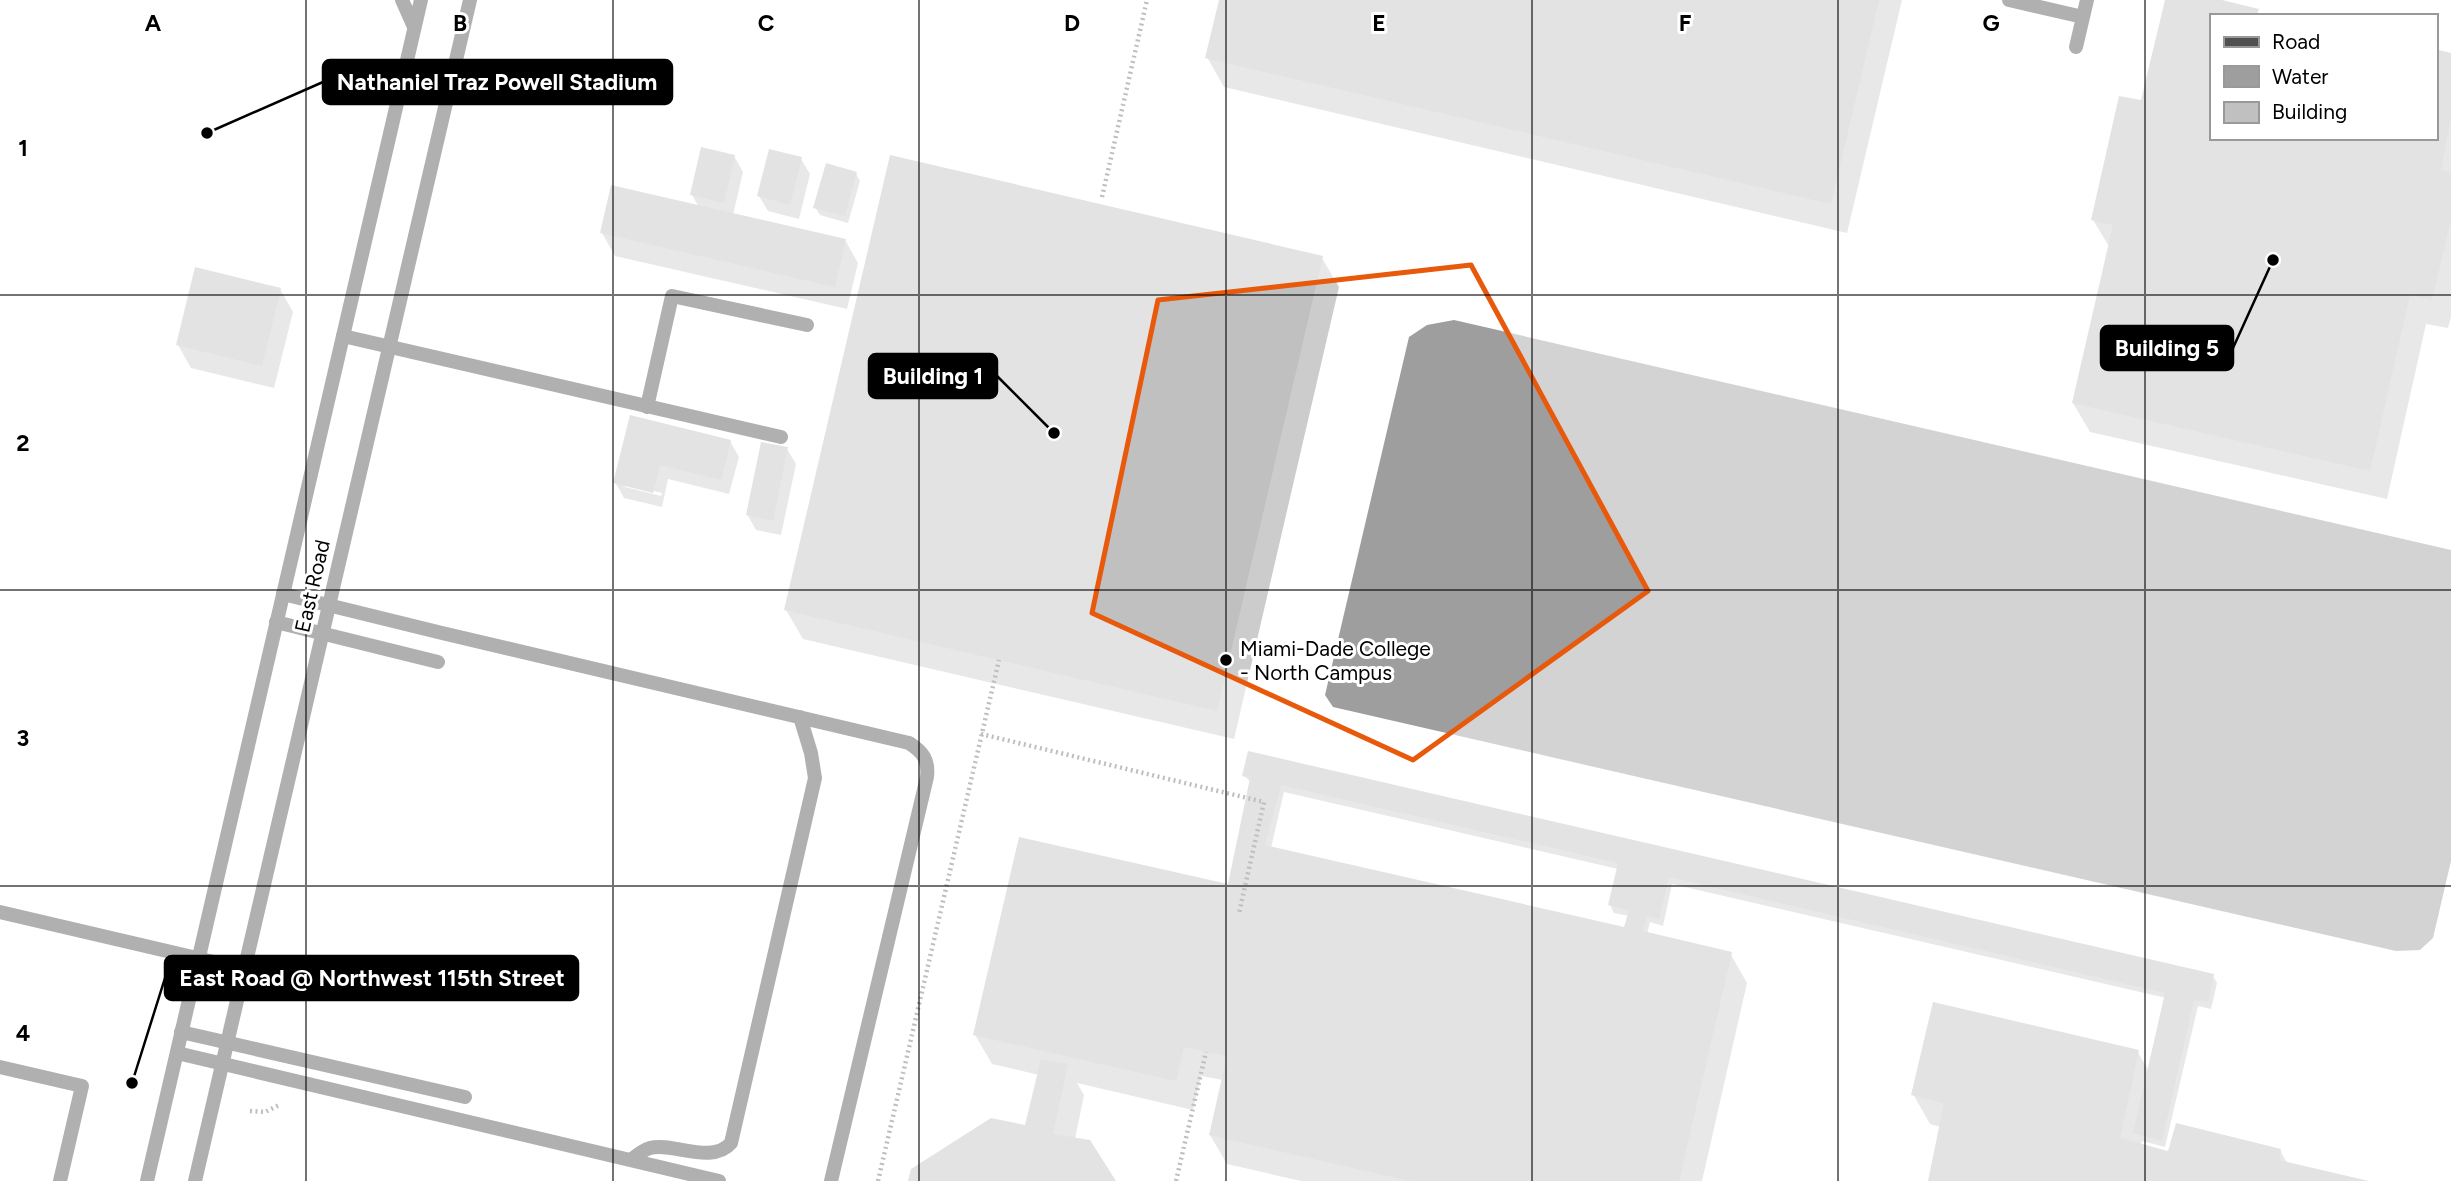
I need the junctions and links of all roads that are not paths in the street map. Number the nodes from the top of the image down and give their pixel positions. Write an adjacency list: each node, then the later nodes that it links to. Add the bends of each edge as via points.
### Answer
1 (402, 0): 7 (street)
2 (421, 0): 7 (street, East Road)
3 (470, 0): 11 (street, East Road)
4 (2009, 0): 6 (street)
5 (2087, 0): 6 (street)
6 (2083, 17): 8 (street)
7 (414, 27): 10 (street, East Road)
8 (2076, 47)
9 (807, 325): 12 (street, via 672,296)
10 (343, 336): 11 (street); 14 (street, East Road)
11 (389, 347): 12 (street); 15 (street, East Road)
12 (647, 407): 13 (street)
13 (781, 437)
14 (283, 594): 15 (street); 16 (street, East Road)
15 (329, 605): 17 (street, East Road); 19 (street)
16 (276, 622): 17 (street); 21 (street, East Road)
17 (322, 634): 18 (street); 22 (street, East Road)
18 (438, 662)
19 (800, 717): 29 (street, via 815,778 731,1143 705,1152 650,1148); 34 (street, via 909,743 920,750 928,768)
20 (0, 912): 21 (street)
21 (198, 958): 22 (street); 23 (street, East Road)
22 (244, 969): 24 (street, East Road)
23 (181, 1032): 24 (street); 25 (street, East Road)
24 (228, 1042): 26 (street, East Road); 28 (street)
25 (177, 1053): 26 (street); 31 (street, East Road)
26 (223, 1064): 29 (street); 32 (street, East Road)
27 (0, 1067): 30 (street, via 82,1086)
28 (465, 1097)
29 (631, 1160): 33 (street)
30 (61, 1181)
31 (147, 1181)
32 (195, 1181)
33 (719, 1181)
34 (831, 1181)

